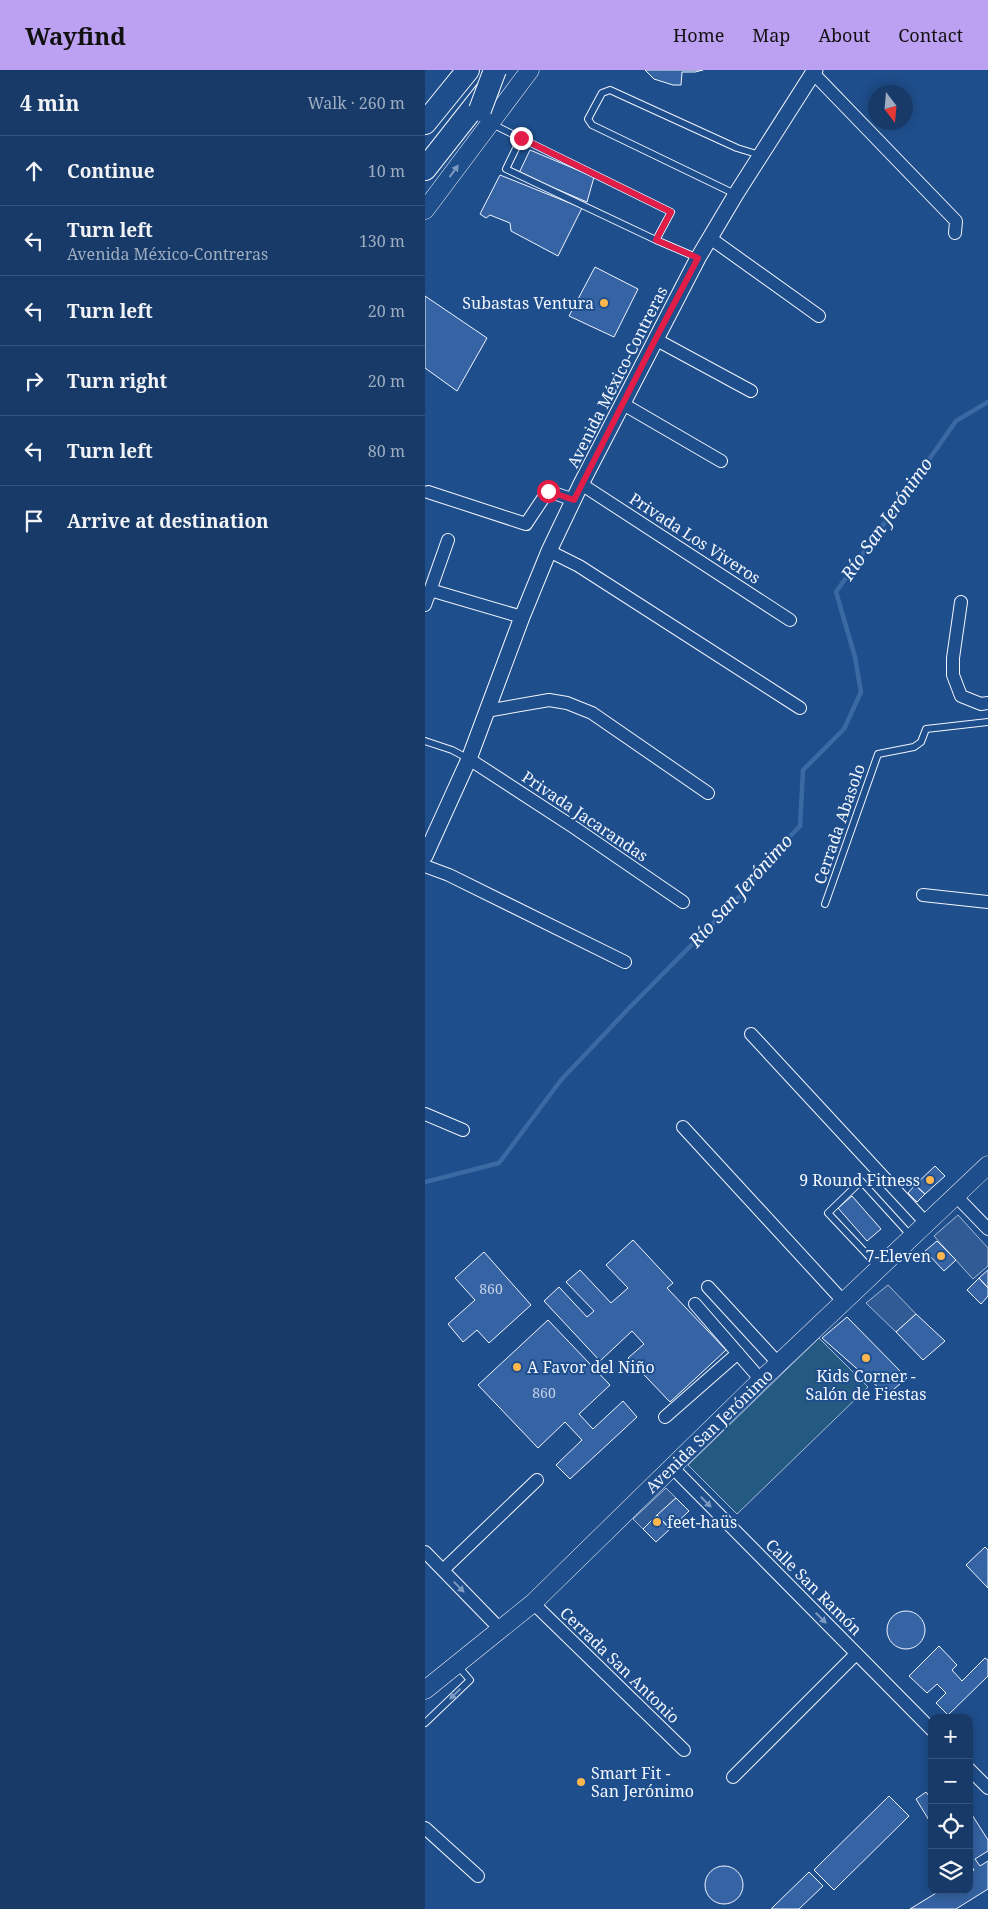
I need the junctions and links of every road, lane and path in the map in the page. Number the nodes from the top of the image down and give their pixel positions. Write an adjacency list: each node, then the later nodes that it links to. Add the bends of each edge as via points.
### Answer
1 (495, 70): 16 (highway, bridge, via 480,110)
2 (503, 70): 9 (highway)
3 (507, 70): 9 (highway)
4 (530, 70): 10 (main road)
5 (468, 71): 7 (highway); 8 (highway); 11 (highway); 13 (highway)
6 (814, 72): 14 (street, Avenida México-Contreras); 19 (street, via 956,221)
7 (425, 103)
8 (425, 107)
9 (465, 116): 15 (highway)
10 (489, 122): 12 (lane); 18 (main road, one-way to 10)
11 (425, 123)
12 (521, 138): 21 (lane, via 671,212); 21 (lane, via 506,169)
13 (425, 148)
14 (761, 156): 17 (street, Avenida México-Contreras); 17 (lane, via 610,90 603,93 588,119 592,125)
15 (425, 168)
16 (425, 184)
17 (736, 194): 20 (street, Avenida México-Contreras)
18 (425, 210)
19 (955, 233)
20 (710, 238): 22 (street, Avenida México-Contreras); 23 (street)
21 (656, 240): 22 (lane)
22 (698, 258): 24 (street, Avenida México-Contreras)
23 (819, 316)
24 (655, 340): 25 (street); 26 (street, Avenida México-Contreras)
25 (751, 390)
26 (623, 404): 27 (street); 28 (street, Avenida México-Contreras)
27 (721, 460)
28 (581, 484): 30 (street, Avenida México-Contreras); 37 (street, Privada Los Viveros)
29 (428, 492): 30 (street, via 526,524 548,491)
30 (574, 500): 32 (street, Avenida México-Contreras)
31 (448, 540): 33 (street)
32 (549, 551): 36 (street, Avenida México-Contreras); 39 (street, via 579,566)
33 (430, 590): 35 (street); 36 (street)
34 (961, 602): 38 (street, via 953,675 961,696 981,704)
35 (425, 605)
36 (522, 617): 40 (street, Avenida México-Contreras)
37 (789, 620)
38 (988, 703)
39 (800, 708)
40 (486, 711): 43 (street, Avenida México-Contreras); 44 (street, via 549,700 567,703 591,713)
41 (988, 722): 50 (lane, Cerrada Abasolo, via 926,729 921,742 913,747 878,754)
42 (425, 741): 43 (lane)
43 (469, 759): 45 (street, Avenida México-Contreras); 48 (street, Privada Jacarandas)
44 (708, 794)
45 (425, 856)
46 (425, 866): 51 (street)
47 (923, 895): 49 (street)
48 (683, 902)
49 (988, 902)
50 (825, 904)
51 (625, 962)
52 (751, 1034): 58 (street)
53 (425, 1114): 55 (street)
54 (683, 1127): 63 (street)
55 (463, 1130)
56 (988, 1165): 57 (main road, Avenida San Jerónimo)
57 (955, 1196): 58 (main road, Avenida San Jerónimo); 59 (street)
58 (926, 1223): 60 (main road, Avenida San Jerónimo)
59 (988, 1229)
60 (912, 1236): 61 (main road, Avenida San Jerónimo); 61 (lane, via 861,1181 828,1212)
61 (879, 1267): 63 (main road, Avenida San Jerónimo)
62 (707, 1286): 66 (street)
63 (843, 1301): 66 (main road, Avenida San Jerónimo)
64 (695, 1304): 65 (street)
65 (738, 1353): 67 (street); 68 (street)
66 (778, 1363): 67 (main road, Avenida San Jerónimo)
67 (761, 1380): 69 (main road, Avenida San Jerónimo)
68 (665, 1416)
69 (672, 1467): 73 (main road, Avenida San Jerónimo); 75 (street, Calle San Ramón, one-way to 75)
70 (537, 1480): 72 (street)
71 (425, 1552): 72 (street)
72 (443, 1570): 74 (street, one-way to 74)
73 (533, 1603): 74 (main road, Avenida San Jerónimo); 80 (street, Cerrada San Antonio)
74 (501, 1630): 76 (main road, Avenida San Jerónimo)
75 (856, 1654): 79 (street, Calle San Ramón); 82 (street)
76 (457, 1666): 77 (main road, Avenida San Jerónimo); 78 (lane, one-way to 78, via 470,1680)
77 (425, 1690)
78 (425, 1723)
79 (928, 1726)
80 (684, 1750)
81 (973, 1772): 83 (street)
82 (733, 1777)
83 (988, 1788)
84 (425, 1828): 85 (street)
85 (478, 1876)

